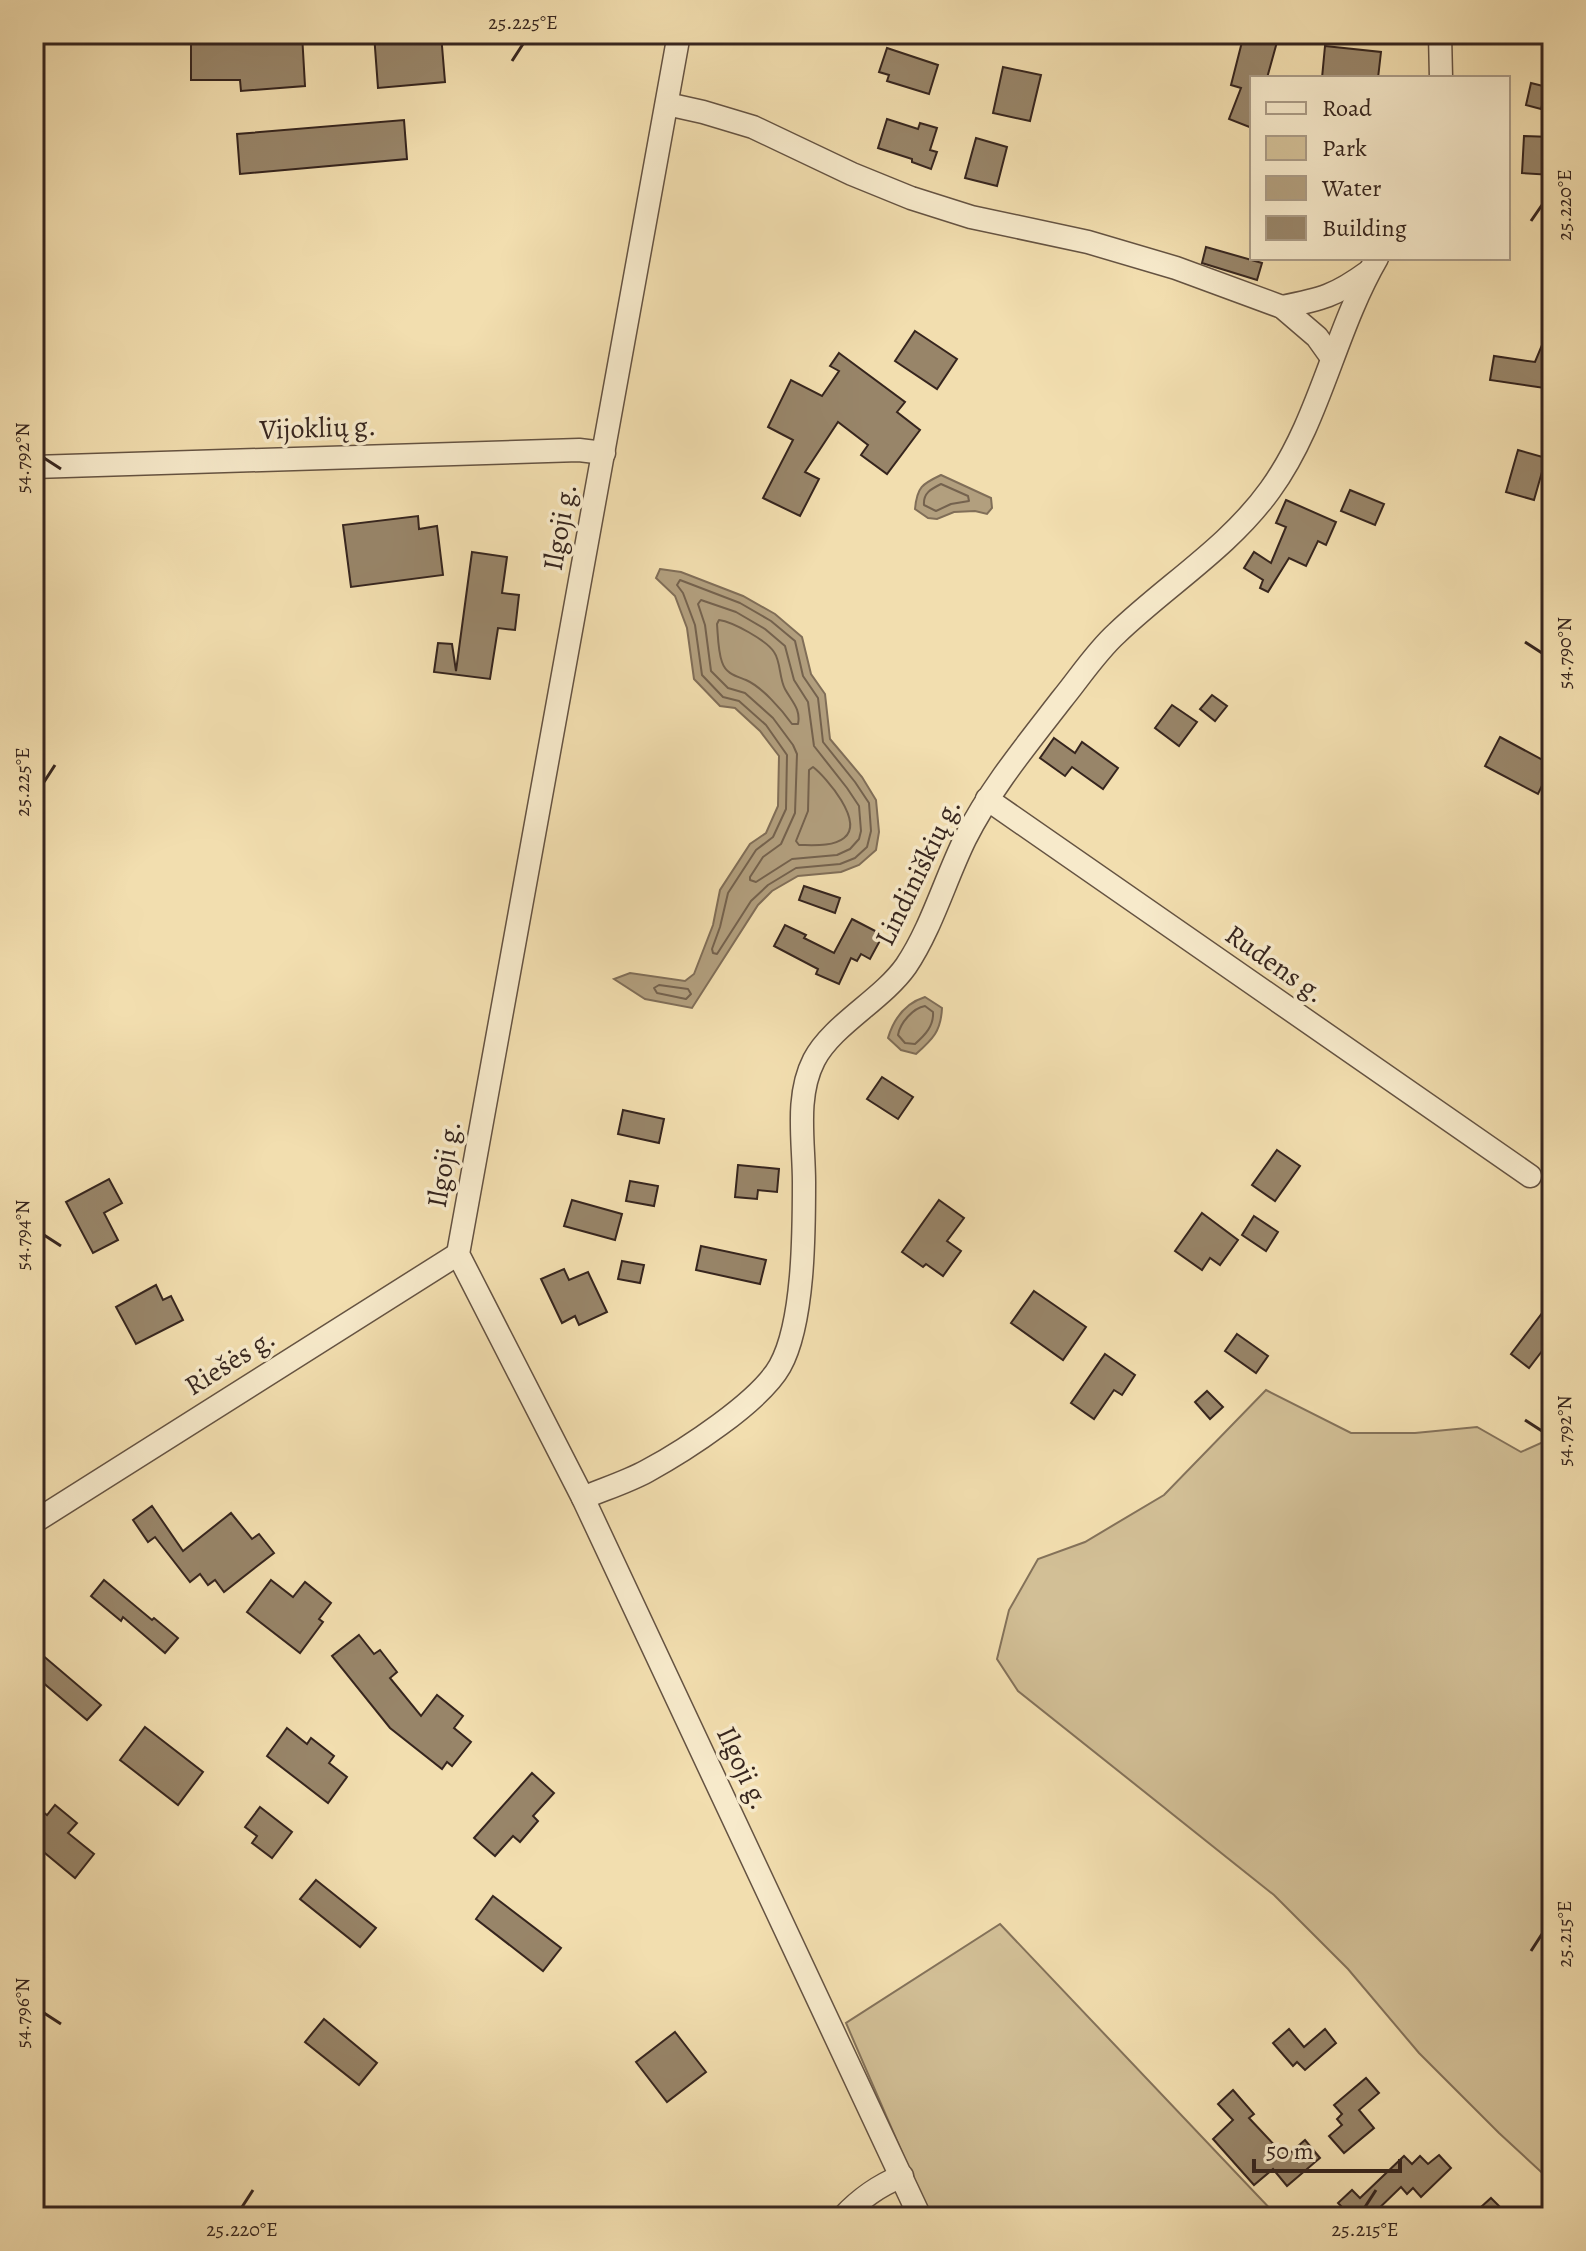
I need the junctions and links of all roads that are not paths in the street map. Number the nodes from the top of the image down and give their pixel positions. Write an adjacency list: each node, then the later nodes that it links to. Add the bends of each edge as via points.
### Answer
1 (679, 34): 4 (street, Ilgoji g.)
2 (1440, 34): 3 (street)
3 (1441, 76)
4 (667, 104): 6 (street, via 753,127 911,198 1088,242); 8 (street, Ilgoji g.)
5 (1373, 265): 6 (street, via 1345,289); 7 (street, Lindiniškių g.)
6 (1282, 307): 7 (street)
7 (1332, 358): 10 (street, Lindiniškių g., via 1316,405 1270,490 1225,539 1113,636)
8 (604, 453): 9 (street, Vijoklių g.); 12 (street, Ilgoji g.)
9 (34, 467)
10 (987, 799): 11 (street, Rudens g.); 13 (street, Lindiniškių g., via 906,965 826,1042 806,1079 800,1288 781,1365 762,1390 712,1430 645,1472)
11 (1530, 1176)
12 (458, 1254): 13 (street, Ilgoji g.); 14 (street, Riešės g.)
13 (583, 1498): 15 (street, Ilgoji g.)
14 (34, 1522)
15 (902, 2176): 16 (street, via 869,2192); 17 (street, Ilgoji g.)
16 (843, 2217)
17 (920, 2217)

